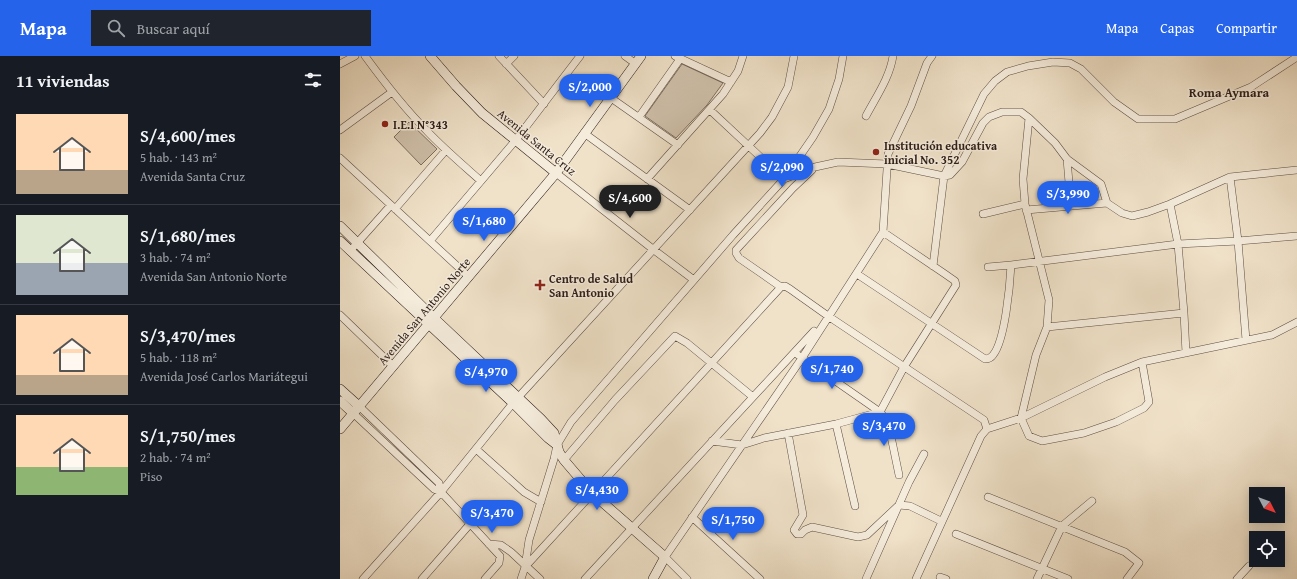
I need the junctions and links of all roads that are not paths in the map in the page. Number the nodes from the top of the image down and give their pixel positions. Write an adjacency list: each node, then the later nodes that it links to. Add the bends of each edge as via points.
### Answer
1 (355, 56): 16 (street)
2 (364, 56): 19 (street)
3 (430, 56): 28 (street, Avenida Santa Cruz, via 482,113)
4 (499, 56): 17 (street)
5 (514, 56): 17 (street)
6 (580, 56): 21 (street)
7 (625, 56): 15 (street)
8 (743, 56): 18 (street)
9 (794, 56): 30 (street, via 788,87 772,118)
10 (843, 56): 41 (street, via 839,79 829,109)
11 (893, 56): 23 (street, via 885,81)
12 (932, 56): 34 (street, via 888,154)
13 (1297, 57): 38 (street, via 1250,87 1175,119 1138,119 1114,102 1081,69 1070,63 1053,62 1007,72 984,94)
14 (678, 58): 18 (street); 24 (street)
15 (639, 60): 20 (street, Avenida San Antonio Norte)
16 (340, 64)
17 (506, 64): 21 (street)
18 (731, 82): 22 (street)
19 (392, 92): 26 (street); 31 (street)
20 (611, 98): 24 (street); 27 (street, Avenida San Antonio Norte)
21 (544, 104): 28 (street)
22 (710, 110): 29 (street); 30 (street)
23 (866, 116)
24 (639, 117): 29 (street)
25 (1029, 118): 33 (street, via 1055,143); 38 (street, via 1021,112 1002,112 989,117 983,123 962,162 950,175); 47 (street, via 1023,178)
26 (340, 130)
27 (584, 133): 37 (street, Avenida San Antonio Norte); 40 (street)
28 (515, 141): 37 (street, Avenida Santa Cruz); 42 (street)
29 (678, 145): 40 (street)
30 (749, 147): 41 (street); 48 (street)
31 (446, 150): 42 (street); 46 (street)
32 (340, 158): 46 (street)
33 (1067, 159): 43 (street, via 1100,184); 45 (street)
34 (887, 164): 35 (street, via 838,162); 38 (street); 51 (street)
35 (815, 167): 41 (street); 67 (street, via 736,250 739,258)
36 (1297, 170): 39 (street)
37 (556, 173): 58 (street, Avenida Santa Cruz); 65 (street, Avenida San Antonio Norte)
38 (944, 176): 62 (street)
39 (1230, 177): 44 (street); 55 (street)
40 (647, 179): 48 (street)
41 (784, 179): 66 (street)
42 (481, 180): 54 (street)
43 (1107, 203): 44 (street, via 1132,216); 45 (street)
44 (1170, 204): 57 (street)
45 (1071, 206): 47 (street)
46 (393, 207): 54 (street); 56 (street)
47 (1026, 207): 49 (street); 60 (street)
48 (690, 210): 58 (street)
49 (983, 214)
50 (340, 226): 56 (street)
51 (883, 232): 62 (street); 64 (street)
52 (1297, 236): 55 (street)
53 (340, 241): 59 (street)
54 (430, 241): 65 (street)
55 (1238, 241): 57 (street); 75 (street)
56 (357, 243): 59 (street); 71 (street)
57 (1178, 244): 60 (street); 68 (street)
58 (654, 250): 66 (street, Avenida Santa Cruz); 85 (street)
59 (350, 251): 71 (street)
60 (1038, 261): 61 (street); 74 (street, via 1049,300)
61 (1012, 265): 63 (street); 73 (street, via 1001,338 994,355 990,358 985,359)
62 (933, 266): 73 (street, via 956,285)
63 (988, 266)
64 (857, 274): 70 (street); 73 (street)
65 (469, 277): 71 (street, Avenida San Antonio Norte)
66 (694, 280): 95 (street, via 571,422)
67 (781, 287): 70 (street, via 790,289); 80 (street)
68 (1184, 313): 74 (street); 77 (street)
69 (340, 315): 81 (street)
70 (828, 316): 76 (street); 78 (street); 82 (street)
71 (431, 321): 81 (street, Avenida San Antonio Norte); 85 (street)
72 (1297, 322): 75 (street, via 1272,335)
73 (931, 323): 82 (street)
74 (1047, 327): 89 (street, via 1036,354)
75 (1246, 340): 77 (street)
76 (795, 353): 78 (street); 84 (street)
77 (1186, 353): 79 (street)
78 (802, 358): 88 (street); 96 (street)
79 (1142, 362): 89 (street, via 1104,377); 89 (street, via 1149,402 1144,408 1116,422 1084,433 1042,441 1029,436)
80 (712, 363): 84 (street); 99 (street, via 675,336 615,400); 102 (street)
81 (393, 366): 87 (street, Avenida San Antonio Norte)
82 (904, 367): 88 (street); 92 (street, via 984,420)
83 (340, 389): 87 (street)
84 (753, 398): 94 (street)
85 (516, 400): 95 (street); 97 (street)
86 (340, 401): 87 (street)
87 (357, 410): 91 (street, Avenida San Antonio Norte); 101 (street, via 434,490)
88 (880, 412): 90 (street); 100 (street, via 888,422)
89 (1021, 418): 92 (street)
90 (836, 424): 93 (street); 107 (street)
91 (340, 429)
92 (987, 429): 109 (street)
93 (788, 433): 96 (street); 106 (street, via 803,515 794,530 796,534 801,534 812,527 858,538 867,535)
94 (712, 441): 96 (street); 112 (street)
95 (557, 445): 99 (street); 105 (street)
96 (742, 445): 108 (street)
97 (476, 449): 101 (street); 105 (street, via 524,492)
98 (924, 454): 106 (street)
99 (564, 460): 102 (street)
100 (899, 475)
101 (441, 492): 110 (street); 119 (street)
102 (594, 494): 112 (street); 116 (street)
103 (988, 497): 111 (street)
104 (1092, 501): 111 (street)
105 (541, 502): 116 (street, via 529,540)
106 (899, 505): 109 (street, via 910,506); 128 (street)
107 (855, 506)
108 (692, 517): 115 (street); 127 (street)
109 (941, 521): 129 (street)
110 (470, 524): 114 (street); 120 (street)
111 (1062, 526): 118 (street); 132 (street, via 1125,552 1139,563)
112 (632, 529): 115 (street); 124 (street)
113 (956, 534): 118 (street)
114 (489, 544): 116 (street, via 501,545); 121 (street, via 500,556 500,560)
115 (665, 557): 125 (street); 126 (street)
116 (526, 566): 122 (street); 123 (street)
117 (1248, 566): 133 (street)
118 (1042, 568): 130 (street); 131 (street)
119 (363, 579)
120 (422, 579)
121 (485, 579)
122 (521, 579)
123 (540, 579)
124 (585, 579)
125 (653, 579)
126 (687, 579)
127 (760, 579)
128 (866, 579)
129 (916, 579)
130 (1037, 579)
131 (1068, 579)
132 (1127, 579)
133 (1237, 579)

